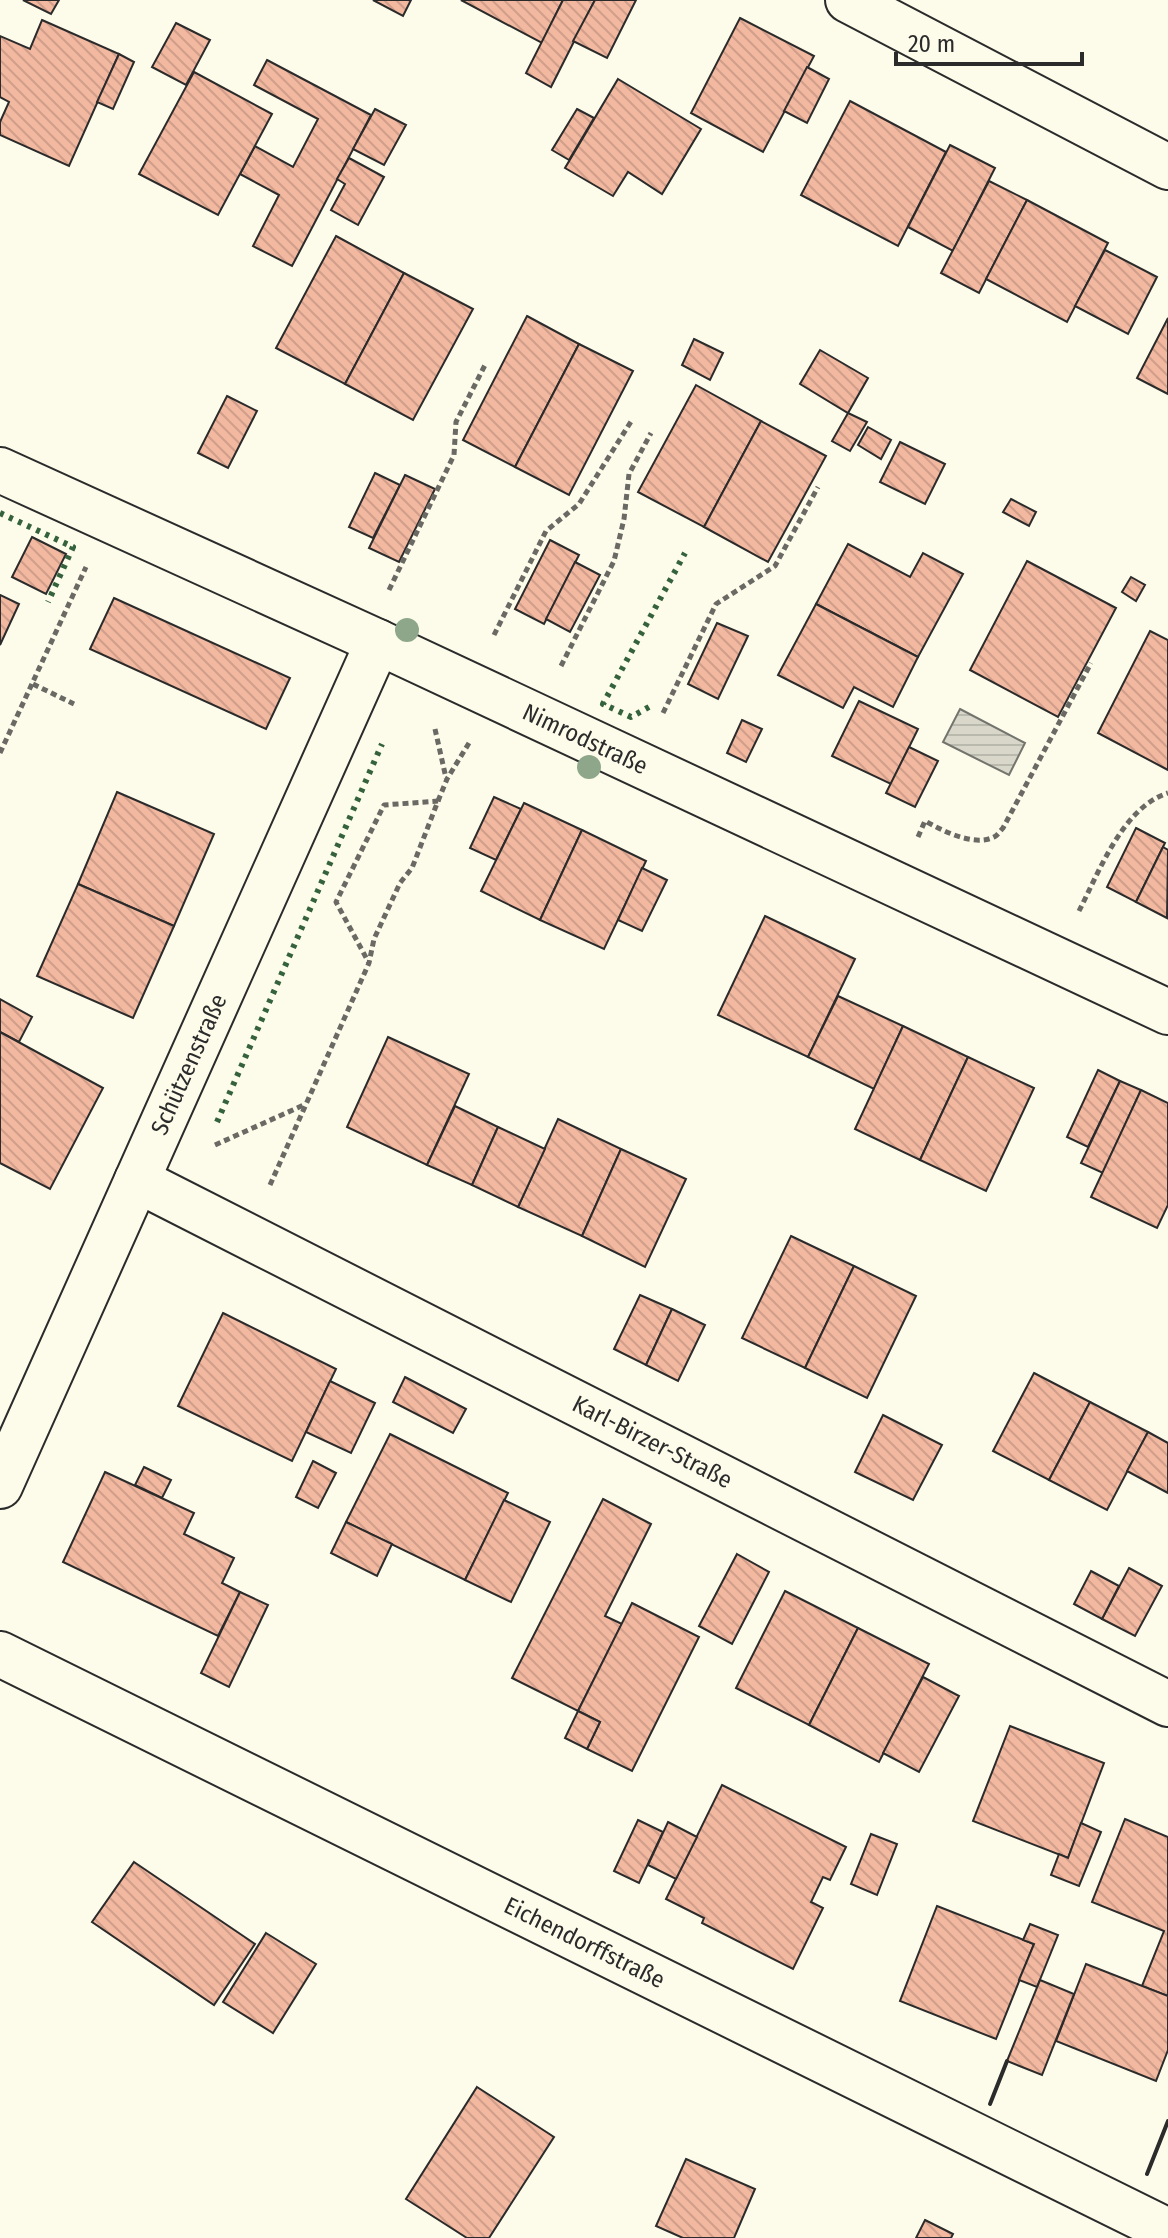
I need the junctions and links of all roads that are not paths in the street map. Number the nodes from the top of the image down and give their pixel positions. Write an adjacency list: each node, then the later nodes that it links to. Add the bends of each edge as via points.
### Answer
1 (848, 0): 2 (street)
2 (1168, 167)
3 (0, 470): 4 (street, Nimrodstraße)
4 (378, 642): 5 (street, Nimrodstraße); 6 (street, Schützenstraße)
5 (1168, 1012)
6 (137, 1180): 7 (street, Schützenstraße); 9 (street, Karl-Birzer-Straße)
7 (0, 1486)
8 (0, 1654): 10 (street, Eichendorffstraße)
9 (1168, 1704)
10 (1168, 2231)

